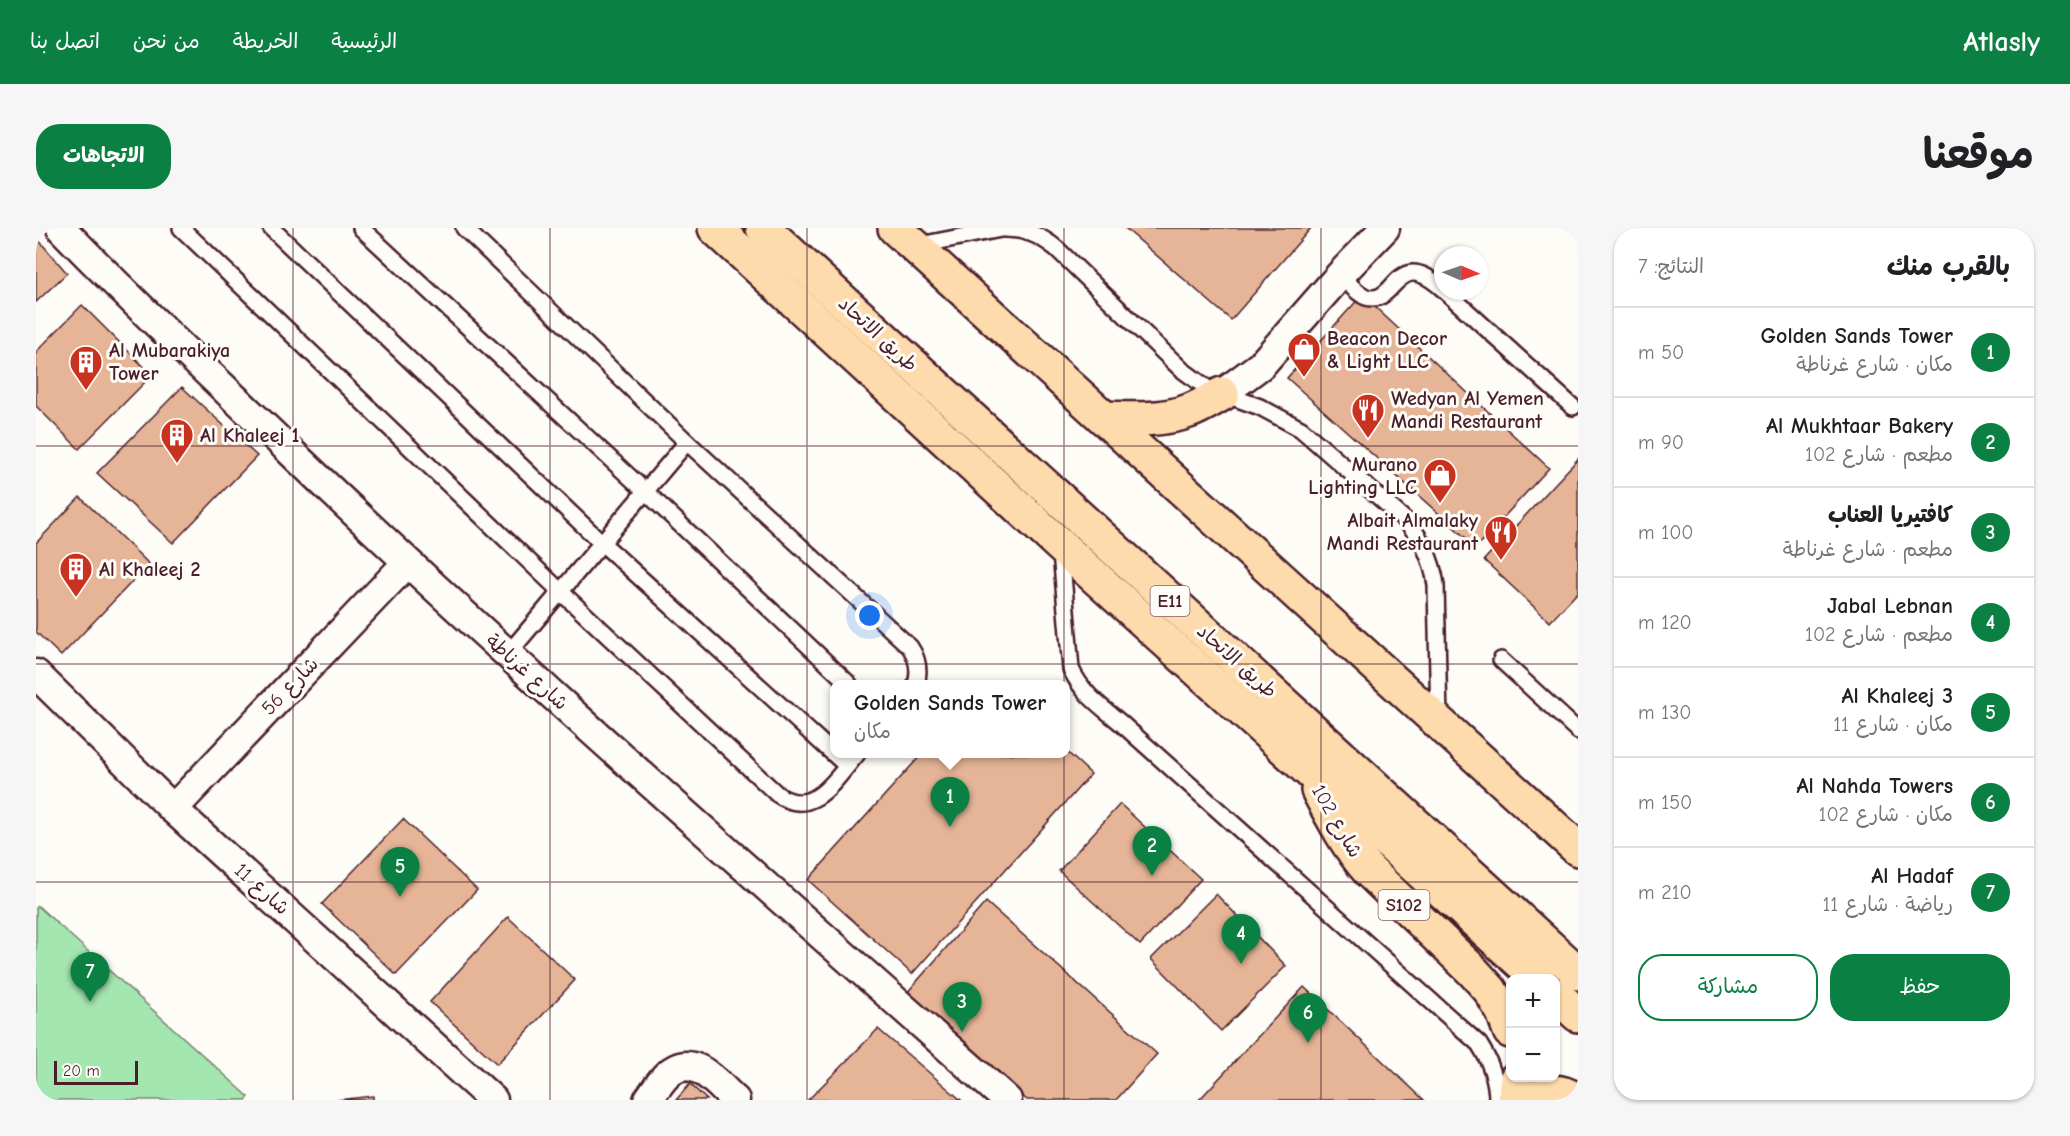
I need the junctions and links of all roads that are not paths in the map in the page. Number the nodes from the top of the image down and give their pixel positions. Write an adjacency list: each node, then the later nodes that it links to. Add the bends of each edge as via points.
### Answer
1 (61, 228): 20 (street, شارع غرناطة)
2 (181, 228): 21 (lane)
3 (271, 228): 18 (lane)
4 (361, 228): 17 (lane)
5 (464, 228): 16 (lane)
6 (715, 228): 19 (main road)
7 (763, 228): 36 (main road, طريق الاتحاد / E11)
8 (1385, 228): 10 (street)
9 (905, 237): 13 (lane, via 1013,228 1037,235 1057,249 1169,359 1207,388); 15 (main road)
10 (1340, 275): 11 (lane, via 1358,292 1374,298 1410,272 1426,275); 13 (street, via 1260,365)
11 (1434, 282)
12 (1455, 300): 14 (lane)
13 (1222, 394): 15 (main road, via 1189,411 1162,417); 27 (lane, via 1260,407 1300,429 1417,534 1433,567 1436,585)
14 (1573, 407)
15 (1104, 418): 27 (main road)
16 (687, 442): 17 (lane); 26 (lane, via 910,647 916,656)
17 (646, 492): 18 (lane); 25 (lane)
18 (602, 543): 21 (lane); 29 (lane)
19 (1061, 546): 33 (main road); 46 (lane, via 1071,669 1077,683 1479,1044 1495,1078)
20 (407, 563): 22 (street, شارع غرناطة); 34 (street, شارع 56)
21 (561, 592): 22 (lane); 32 (lane, via 785,799 802,803 818,797)
22 (507, 655): 45 (street, شارع غرناطة)
23 (1501, 660): 28 (lane)
24 (36, 674): 34 (street, شارع 11)
25 (845, 680)
26 (917, 680)
27 (1439, 723): 35 (main road)
28 (1578, 731)
29 (830, 751)
30 (838, 758): 32 (lane)
31 (854, 758): 32 (lane)
32 (847, 766)
33 (1308, 770): 37 (main road); 40 (main road, شارع 102 / S102, via 1357,857 1490,990)
34 (173, 809): 42 (street, شارع 11)
35 (1578, 849)
36 (1578, 973)
37 (1534, 974)
38 (1560, 999): 39 (main road)
39 (1578, 1015)
40 (1509, 1028)
41 (1517, 1082): 47 (main road)
42 (493, 1100)
43 (648, 1100): 44 (street, via 672,1070 686,1065 700,1069)
44 (735, 1100)
45 (1007, 1100)
46 (1497, 1100)
47 (1515, 1100)
48 (1534, 1100): 49 (main road, via 1543,1093 1556,1091)
49 (1576, 1100)

